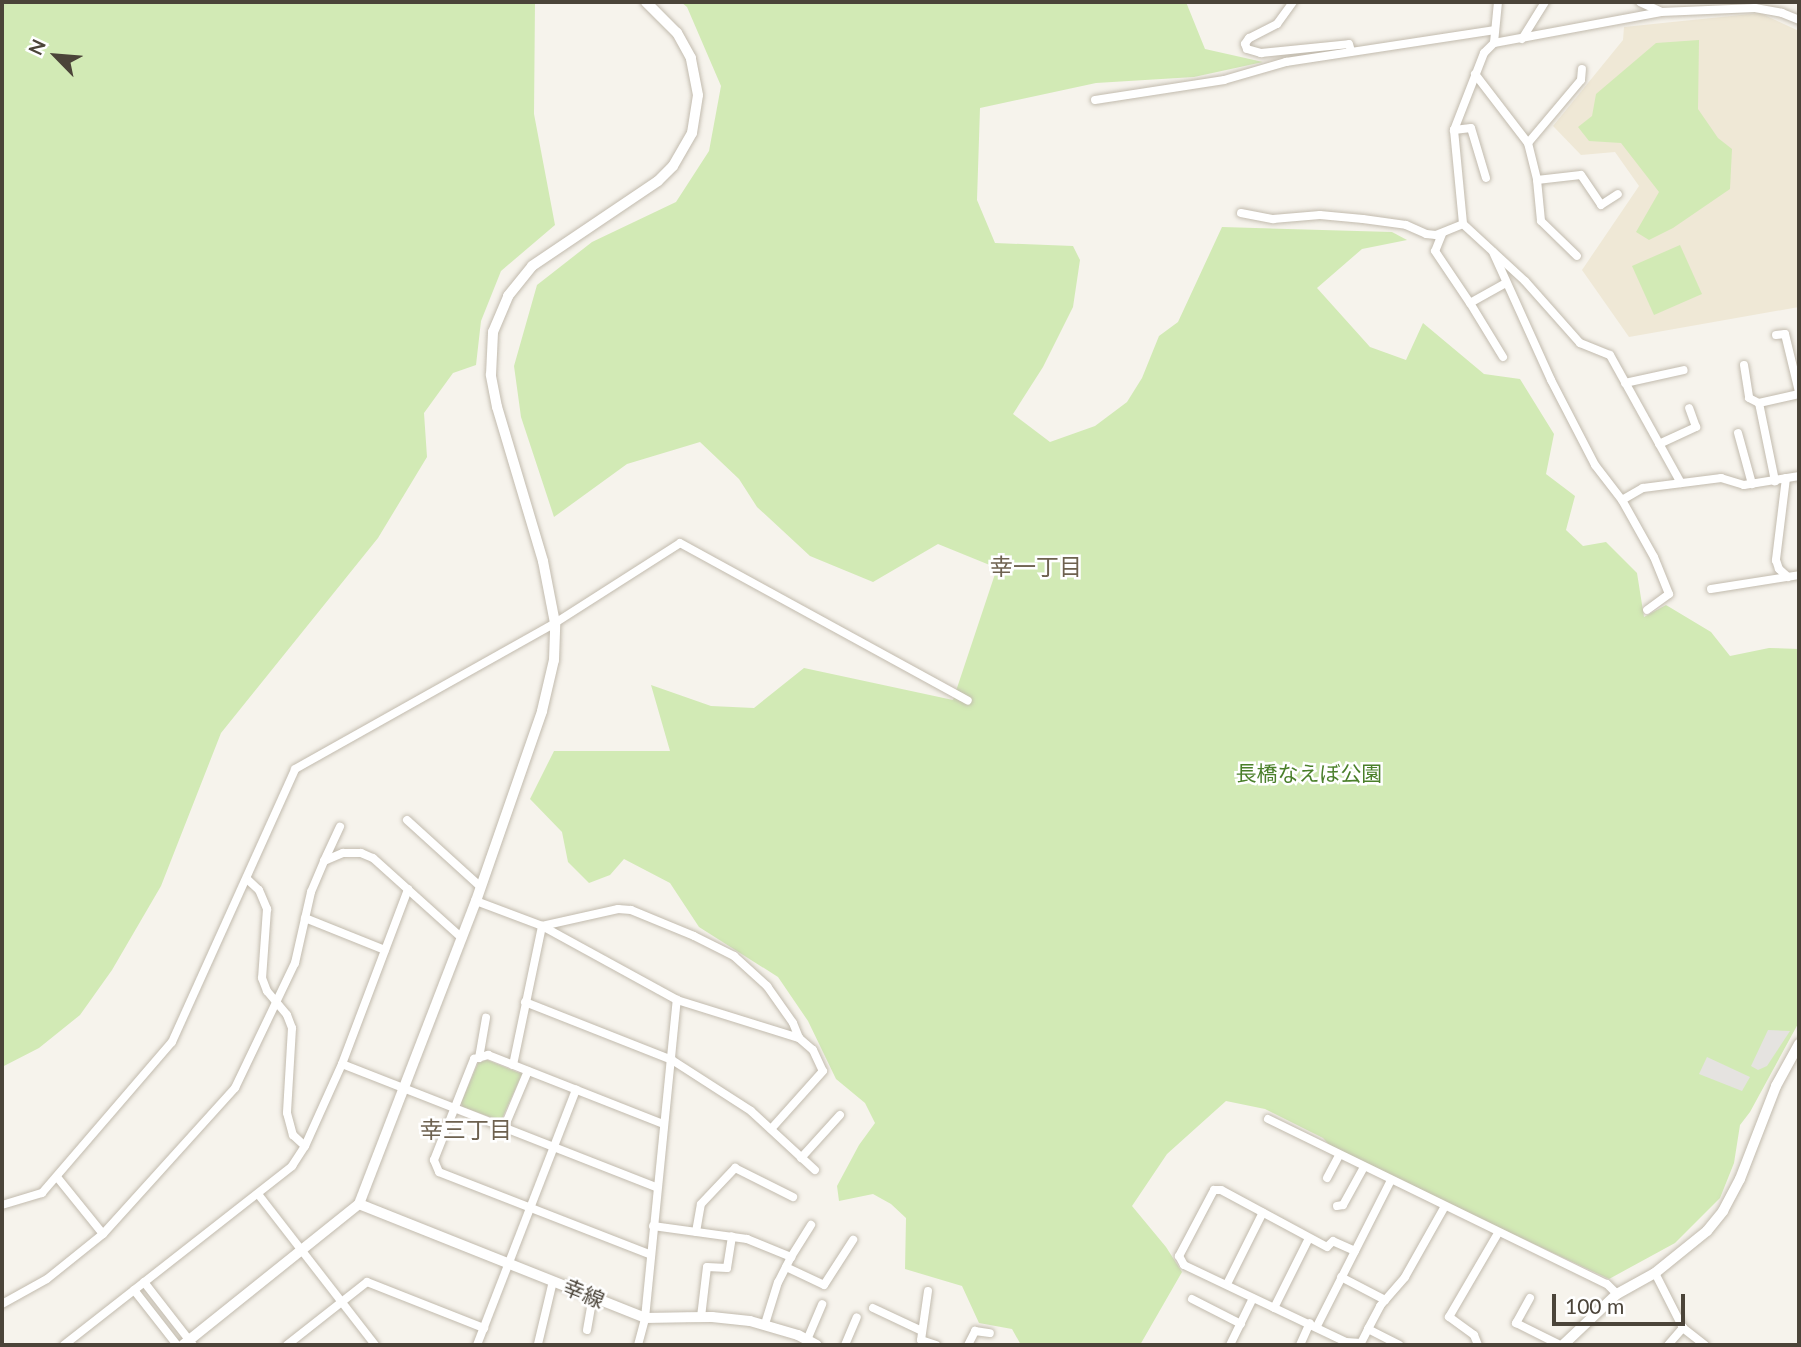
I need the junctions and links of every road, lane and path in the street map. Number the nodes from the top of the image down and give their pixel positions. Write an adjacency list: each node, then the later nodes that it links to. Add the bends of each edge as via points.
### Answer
1 (646, 2): 47 (street, via 677,33 691,58 698,95 692,133 673,166 658,181 532,266 508,296 494,332 491,375 497,407 543,561)
2 (1293, 2): 11 (street, via 1278,24 1249,38 1247,49 1261,53 1349,44)
3 (1498, 2): 8 (street)
4 (1545, 2): 9 (street)
5 (1640, 2): 6 (street)
6 (1661, 12): 7 (street, via 1755,8); 9 (street)
7 (1799, 20)
8 (1494, 30): 10 (street); 11 (street)
9 (1522, 39): 10 (street)
10 (1494, 43): 13 (street)
11 (1351, 51): 14 (street, via 1286,62 1224,80)
12 (1582, 69): 16 (street, via 1581,80)
13 (1475, 74): 15 (street); 16 (street)
14 (1095, 100)
15 (1454, 130): 17 (street, via 1471,128); 21 (street)
16 (1528, 143): 18 (street)
17 (1486, 177)
18 (1537, 180): 19 (street, via 1581,174 1601,205); 24 (street, via 1541,221)
19 (1618, 194)
20 (1241, 213): 22 (street, via 1273,219 1320,215 1363,219)
21 (1463, 224): 22 (street); 23 (street)
22 (1442, 234): 26 (street, via 1435,251)
23 (1492, 249): 25 (street); 31 (street, via 1580,343 1610,355)
24 (1577, 256)
25 (1506, 283): 26 (street); 42 (street, via 1595,465)
26 (1470, 303): 28 (street)
27 (1776, 335): 32 (street, via 1785,334)
28 (1503, 358)
29 (1744, 365): 33 (street, via 1749,398)
30 (1684, 370): 31 (street)
31 (1625, 383): 36 (street)
32 (1799, 393): 33 (street)
33 (1759, 402): 39 (street)
34 (1689, 408): 36 (street, via 1696,427)
35 (1738, 433): 41 (street)
36 (1660, 444): 40 (street)
37 (1799, 476): 38 (street)
38 (1786, 478): 39 (street); 44 (street, via 1776,560)
39 (1775, 481): 41 (street)
40 (1681, 483): 41 (street, via 1721,478); 42 (street, via 1643,488)
41 (1752, 484)
42 (1622, 500): 46 (street, via 1654,556 1669,594)
43 (1799, 575): 44 (street)
44 (1788, 577): 45 (street)
45 (1711, 589)
46 (1647, 610)
47 (555, 623): 48 (street, via 680,543); 52 (street, via 295,769); 53 (street, via 555,660 542,711)
48 (968, 701)
49 (407, 820): 53 (street)
50 (340, 826): 51 (street)
51 (324, 861): 54 (street, via 343,853 361,853); 56 (street)
52 (247, 879): 61 (street, via 259,890 267,909 261,978); 85 (street, via 172,1042)
53 (481, 887): 55 (street)
54 (408, 889): 58 (street); 59 (street)
55 (476, 901): 57 (street); 58 (street)
56 (305, 918): 59 (street); 61 (street, via 295,964)
57 (542, 926): 60 (street); 62 (street); 64 (street, via 618,909 694,936 734,956 767,986)
58 (462, 938): 71 (street)
59 (385, 950): 68 (street)
60 (677, 1000): 64 (street); 67 (street)
61 (277, 1003): 79 (street, via 292,1028 288,1124); 101 (street, via 235,1088)
62 (526, 1003): 67 (street); 69 (street)
63 (486, 1018): 66 (street)
64 (799, 1038): 78 (street, via 813,1050 824,1071)
65 (1799, 1044): 111 (street, via 1776,1086 1723,1211 1707,1231)
66 (479, 1058): 69 (street, via 488,1055); 73 (street, via 474,1059)
67 (672, 1060): 76 (street); 78 (street)
68 (342, 1063): 71 (street); 79 (street)
69 (513, 1065): 70 (street)
70 (528, 1071): 72 (street); 77 (street)
71 (403, 1090): 73 (street); 91 (street)
72 (576, 1090): 76 (street); 80 (street)
73 (454, 1109): 77 (street); 95 (street, via 434,1160 439,1172)
74 (840, 1115): 82 (street)
75 (1268, 1119): 81 (street)
76 (663, 1124): 88 (street)
77 (504, 1128): 80 (street)
78 (771, 1129): 82 (street)
79 (306, 1146): 89 (street, via 292,1166)
80 (554, 1147): 88 (street); 95 (street)
81 (1339, 1154): 83 (street); 86 (street)
82 (801, 1158): 84 (street)
83 (1364, 1167): 87 (street); 93 (street, via 1343,1205)
84 (815, 1170)
85 (57, 1177): 92 (street, via 42,1193); 101 (street)
86 (1327, 1178)
87 (1391, 1180): 94 (street); 106 (street)
88 (656, 1187): 98 (street)
89 (258, 1194): 105 (street); 114 (street)
90 (793, 1197): 99 (street, via 735,1167 701,1204)
91 (359, 1204): 105 (street); 109 (street, 幸線)
92 (2, 1205)
93 (1337, 1206)
94 (1444, 1206): 100 (street); 123 (street, via 1405,1276)
95 (531, 1208): 107 (street); 109 (street)
96 (1263, 1212): 103 (street); 115 (street); 115 (street, via 1221,1190 1214,1191 1179,1256 1184,1265)
97 (811, 1225): 108 (street)
98 (653, 1226): 99 (street); 107 (street)
99 (696, 1232): 102 (street)
100 (1498, 1233): 118 (street, via 1607,1284); 157 (street, via 1450,1312)
101 (103, 1234): 125 (street, via 47,1279)
102 (732, 1237): 108 (street, via 747,1238); 129 (street, via 727,1268 707,1267)
103 (1309, 1238): 106 (street, via 1327,1247 1333,1241); 128 (street)
104 (853, 1240): 110 (street, via 824,1284)
105 (302, 1251): 124 (street); 143 (street)
106 (1354, 1251): 112 (street)
107 (649, 1254): 131 (street)
108 (791, 1257): 110 (street)
109 (510, 1264): 113 (street, 幸線); 135 (street)
110 (786, 1267): 132 (street)
111 (1655, 1273): 118 (street); 136 (street)
112 (1341, 1277): 123 (street); 134 (street)
113 (553, 1281): 119 (street, 幸線); 144 (street)
114 (144, 1282): 116 (street); 143 (street)
115 (1227, 1284): 120 (street)
116 (134, 1290): 145 (street); 146 (street)
117 (928, 1291): 139 (street)
118 (1617, 1294): 158 (street)
119 (593, 1297): 131 (street, 幸線); 138 (street)
120 (1253, 1298): 128 (street); 133 (street)
121 (1530, 1298): 158 (street, via 1516,1323)
122 (1192, 1300): 133 (street)
123 (1385, 1300): 137 (street)
124 (341, 1301): 135 (street, via 366,1282); 147 (street); 148 (street)
125 (2, 1304)
126 (822, 1304): 141 (street)
127 (873, 1308): 139 (street)
128 (1273, 1308): 134 (street)
129 (701, 1317): 131 (street, 幸線); 132 (street, 幸線)
130 (857, 1317): 151 (street)
131 (645, 1318): 150 (street)
132 (765, 1324): 141 (street, 幸線)
133 (1241, 1324): 154 (street)
134 (1314, 1325): 142 (street); 155 (street)
135 (484, 1328): 149 (street)
136 (1684, 1328): 159 (street); 160 (street)
137 (1368, 1329): 142 (street, via 1362,1343); 156 (street)
138 (587, 1330)
139 (920, 1330): 152 (street, via 921,1340)
140 (990, 1333): 153 (street, via 975,1332)
141 (804, 1341)
142 (1345, 1343)
143 (188, 1344)
144 (538, 1344)
145 (64, 1345)
146 (177, 1345)
147 (287, 1345)
148 (376, 1345)
149 (477, 1345)
150 (638, 1345)
151 (845, 1345)
152 (936, 1345)
153 (968, 1345)
154 (1230, 1345)
155 (1300, 1345)
156 (1399, 1345)
157 (1478, 1345)
158 (1561, 1345)
159 (1668, 1345)
160 (1705, 1345)

